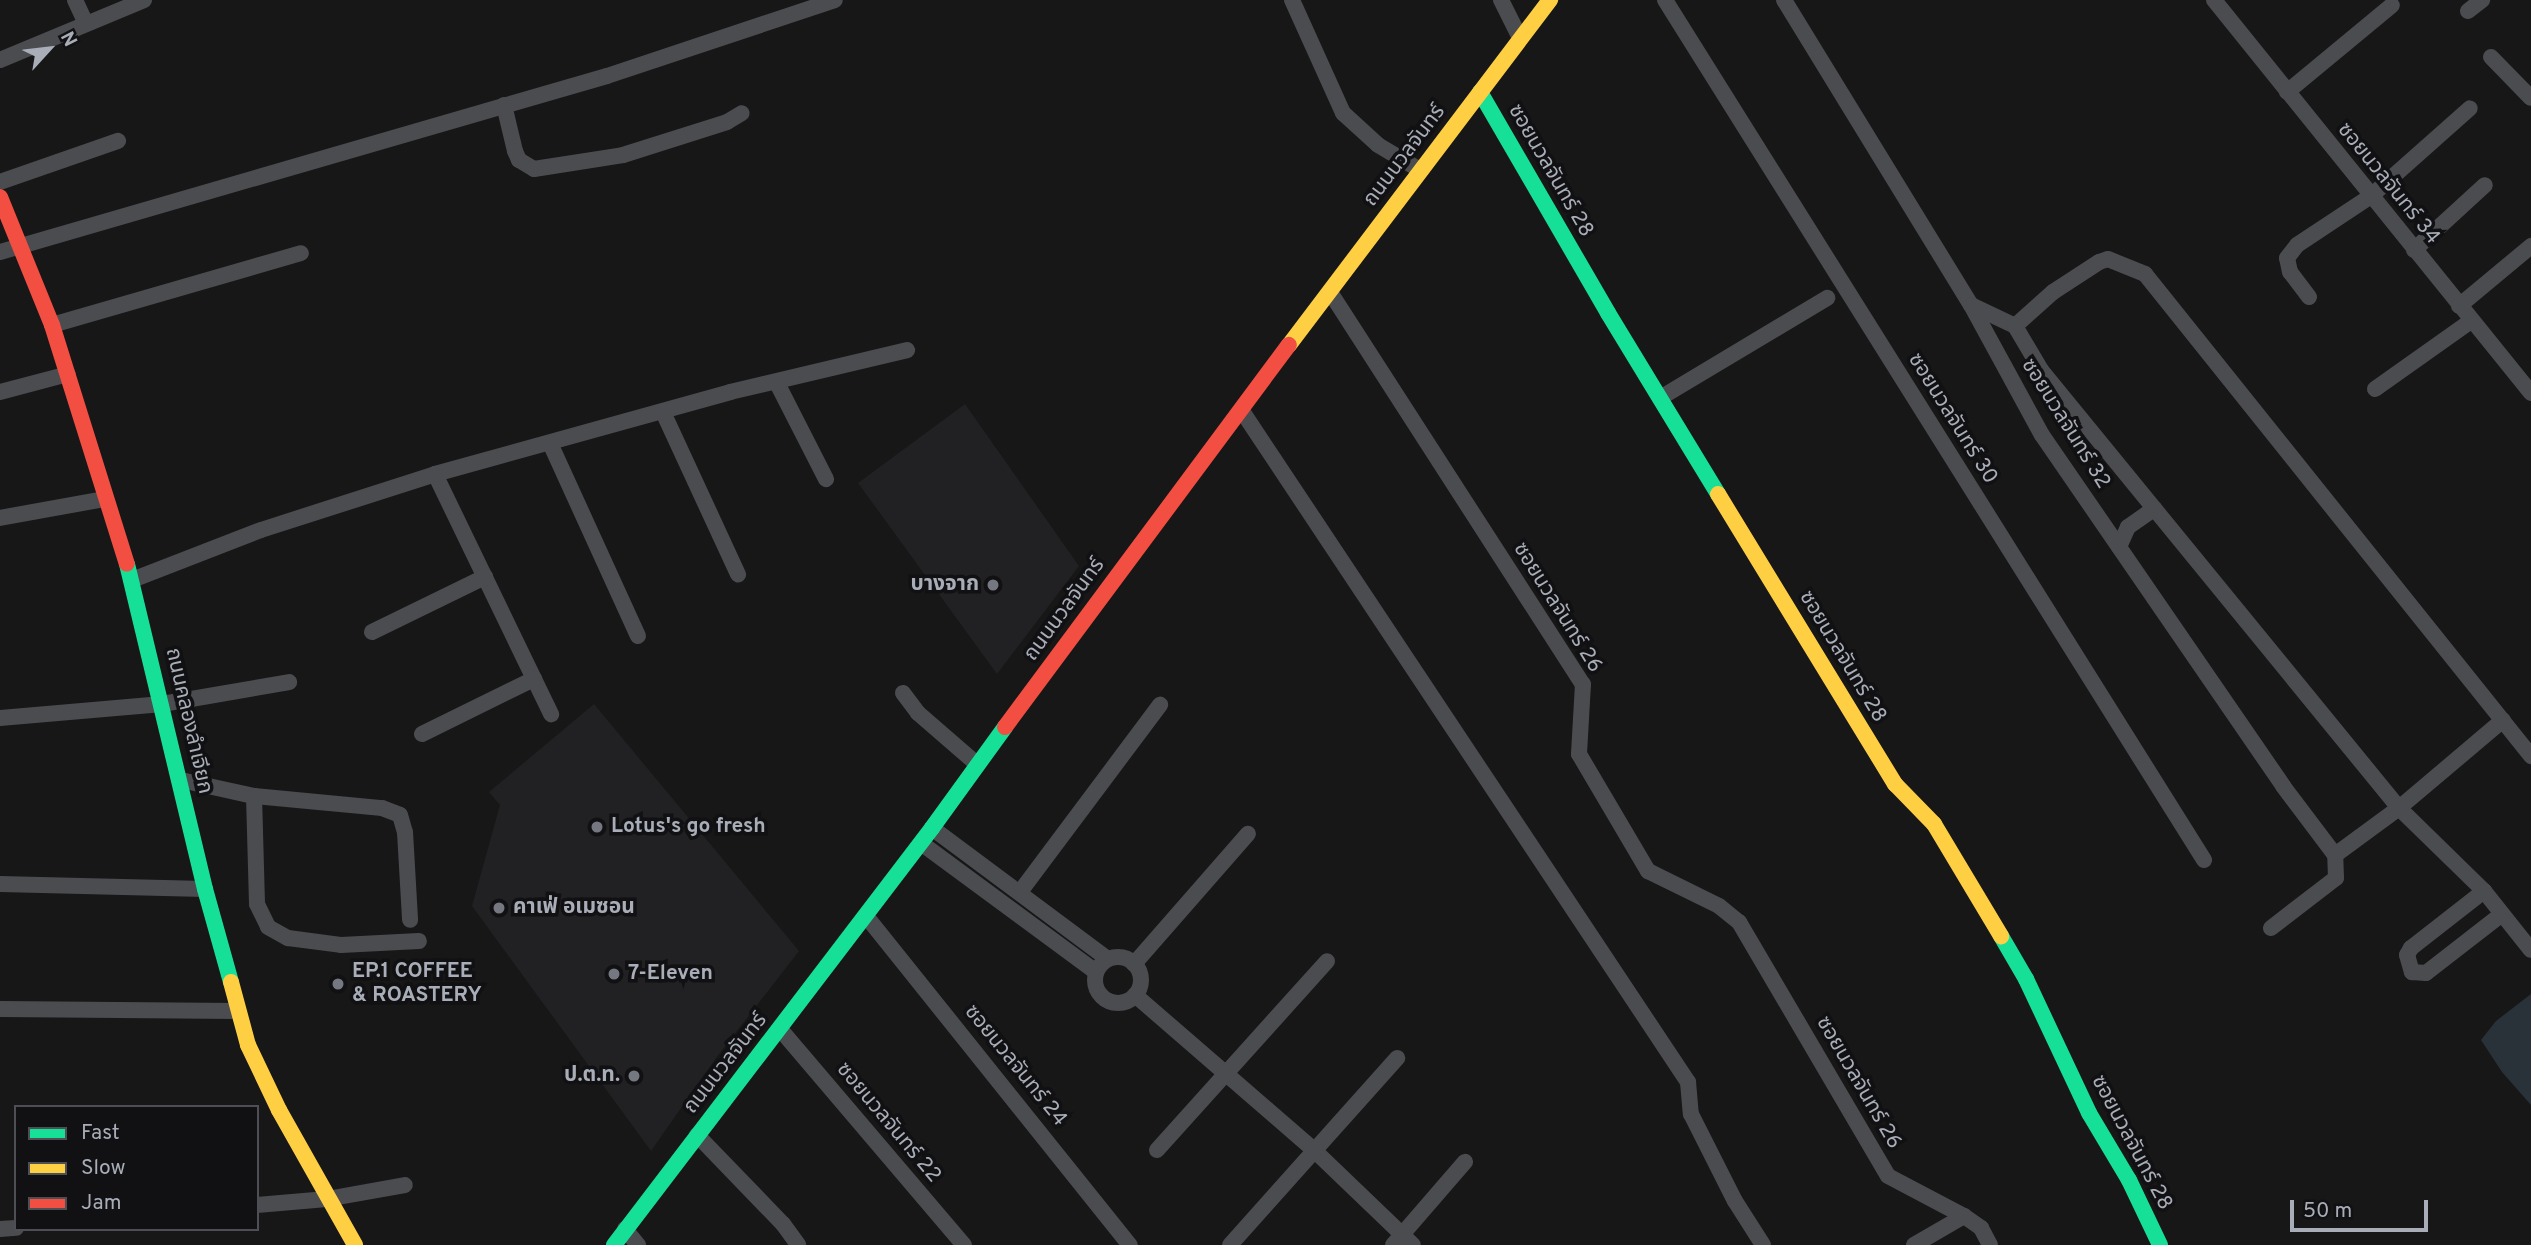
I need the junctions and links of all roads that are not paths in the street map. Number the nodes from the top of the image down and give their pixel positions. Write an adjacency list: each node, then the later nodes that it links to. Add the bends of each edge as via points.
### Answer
1 (75, 0): 13 (street)
2 (144, 0): 13 (street)
3 (835, 0): 20 (street)
4 (1292, 0): 24 (street, via 1343,113 1377,145)
5 (1501, 0): 14 (street)
6 (1550, 0): 14 (street, ถนนนวลจันทร์)
7 (1665, 0): 81 (street, ซอยนวลจันทร์ 30)
8 (1784, 0): 37 (street, ซอยนวลจันทร์ 32)
9 (2215, 0): 18 (street, ซอยนวลจันทร์ 34)
10 (2482, 0): 12 (street)
11 (2392, 5): 18 (street)
12 (2468, 10)
13 (86, 24): 16 (street)
14 (1520, 38): 17 (street, ถนนนวลจันทร์)
15 (2491, 57): 19 (street)
16 (0, 60)
17 (1480, 92): 24 (street, ถนนนวลจันทร์); 48 (street, ซอยนวลจันทร์ 28)
18 (2287, 92): 27 (street, ซอยนวลจันทร์ 34)
19 (2531, 98)
20 (504, 106): 22 (street, via 519,160 534,169 623,155); 30 (street)
21 (2470, 108): 27 (street)
22 (742, 113)
23 (118, 141): 25 (street)
24 (1420, 170): 34 (street, ถนนนวลจันทร์)
25 (0, 182)
26 (2485, 185): 31 (street)
27 (2371, 196): 31 (street, ซอยนวลจันทร์ 34); 35 (street, via 2297,246 2287,258 2290,272)
28 (0, 197): 30 (street, ถนนคลองลำเจียก)
29 (2531, 246): 38 (street)
30 (21, 247): 32 (street); 40 (street, ถนนคลองลำเจียก)
31 (2414, 250): 38 (street, ซอยนวลจันทร์ 34)
32 (0, 252)
33 (301, 253): 40 (street)
34 (1330, 292): 49 (street, ถนนนวลจันทร์); 109 (street, ซอยนวลจันทร์ 26, via 1583,684 1578,754 1648,871 1718,906 1738,922 1888,1176)
35 (2309, 297)
36 (1828, 298): 48 (street)
37 (1970, 305): 41 (street); 57 (street, ซอยนวลจันทร์ 32, via 2042,435)
38 (2459, 306): 39 (street, ซอยนวลจันทร์ 34)
39 (2471, 321): 45 (street); 47 (street, ซอยนวลจันทร์ 34)
40 (52, 325): 43 (street, ถนนคลองลำเจียก)
41 (2015, 326): 55 (street, via 2041,370); 70 (street, via 2053,292 2099,262 2108,259 2145,274)
42 (907, 350): 44 (street)
43 (68, 374): 46 (street); 54 (street, ถนนคลองลำเจียก)
44 (777, 383): 50 (street); 53 (street)
45 (2375, 389)
46 (0, 391)
47 (2531, 393)
48 (1660, 398): 122 (street, ซอยนวลจันทร์ 28, via 1895,784 1934,824 1973,887 2026,979)
49 (1242, 411): 73 (street, ถนนนวลจันทร์, via 1094,603); 119 (street, via 1688,1082 1691,1114)
50 (663, 412): 51 (street); 58 (street)
51 (550, 443): 52 (street); 62 (street)
52 (435, 474): 59 (street); 60 (street, via 261,530)
53 (826, 479)
54 (105, 499): 56 (street); 60 (street, ถนนคลองลำเจียก)
55 (2154, 509): 57 (street, via 2129,527); 76 (street)
56 (0, 518)
57 (2119, 547): 80 (street, ซอยนวลจันทร์ 32)
58 (738, 574)
59 (485, 577): 61 (street); 63 (street)
60 (132, 580): 66 (street, ถนนคลองลำเจียก)
61 (372, 632)
62 (638, 636)
63 (534, 678): 68 (street); 71 (street)
64 (289, 682): 66 (street)
65 (902, 693): 73 (street, via 918,713)
66 (162, 704): 69 (street); 74 (street, ถนนคลองลำเจียก)
67 (1160, 705): 85 (street)
68 (551, 714)
69 (0, 718)
70 (2503, 720): 72 (street); 76 (street)
71 (422, 734)
72 (2531, 755)
73 (978, 765): 77 (street, ถนนนวลจันทร์)
74 (181, 780): 75 (street); 83 (street, ถนนคลองลำเจียก)
75 (254, 796): 88 (street, via 382,808 400,814); 90 (street, via 257,904 268,927 288,938 341,945)
76 (2399, 808): 80 (street); 84 (street)
77 (932, 828): 79 (street, ถนนนวลจันทร์); 85 (street)
78 (1248, 834): 94 (street)
79 (920, 843): 87 (street, ถนนนวลจันทร์); 95 (street)
80 (2335, 855): 89 (street, via 2336,878)
81 (2204, 860)
82 (0, 884): 83 (street)
83 (205, 889): 98 (street, ถนนคลองลำเจียก)
84 (2484, 891): 86 (street); 86 (street, via 2411,948 2407,955 2412,972 2426,973)
85 (1020, 892): 92 (street)
86 (2502, 914): 91 (street)
87 (866, 916): 99 (street, ถนนนวลจันทร์); 117 (street, ซอยนวลจันทร์ 24)
88 (410, 920)
89 (2271, 928)
90 (419, 941)
91 (2531, 950)
92 (1108, 959): 94 (street, via 1120,957); 95 (street)
93 (1327, 961): 101 (street)
94 (1134, 964): 96 (street, via 1141,977)
95 (1096, 972): 96 (street, via 1096,987 1104,999 1119,1003)
96 (1135, 995): 101 (street)
97 (0, 1009): 98 (street)
98 (237, 1011): 107 (street, ถนนคลองลำเจียก, via 264,1078)
99 (780, 1029): 102 (street, ถนนนวลจันทร์); 116 (street, ซอยนวลจันทร์ 22)
100 (1397, 1058): 104 (street)
101 (1223, 1074): 103 (street); 104 (street)
102 (697, 1135): 110 (street, ถนนนวลจันทร์); 115 (street)
103 (1157, 1150)
104 (1316, 1152): 111 (street); 118 (street)
105 (1465, 1162): 111 (street)
106 (405, 1185): 107 (street)
107 (327, 1199): 108 (street); 112 (street, ถนนคลองลำเจียก)
108 (259, 1205)
109 (1964, 1216): 120 (street); 121 (street, ซอยนวลจันทร์ 26, via 1980,1228)
110 (625, 1229): 113 (street, ถนนนวลจันทร์); 114 (street)
111 (1403, 1242)
112 (355, 1245)
113 (614, 1245)
114 (638, 1245)
115 (798, 1245)
116 (964, 1245)
117 (1130, 1245)
118 (1230, 1245)
119 (1763, 1245)
120 (1914, 1245)
121 (1990, 1245)
122 (2160, 1245)

